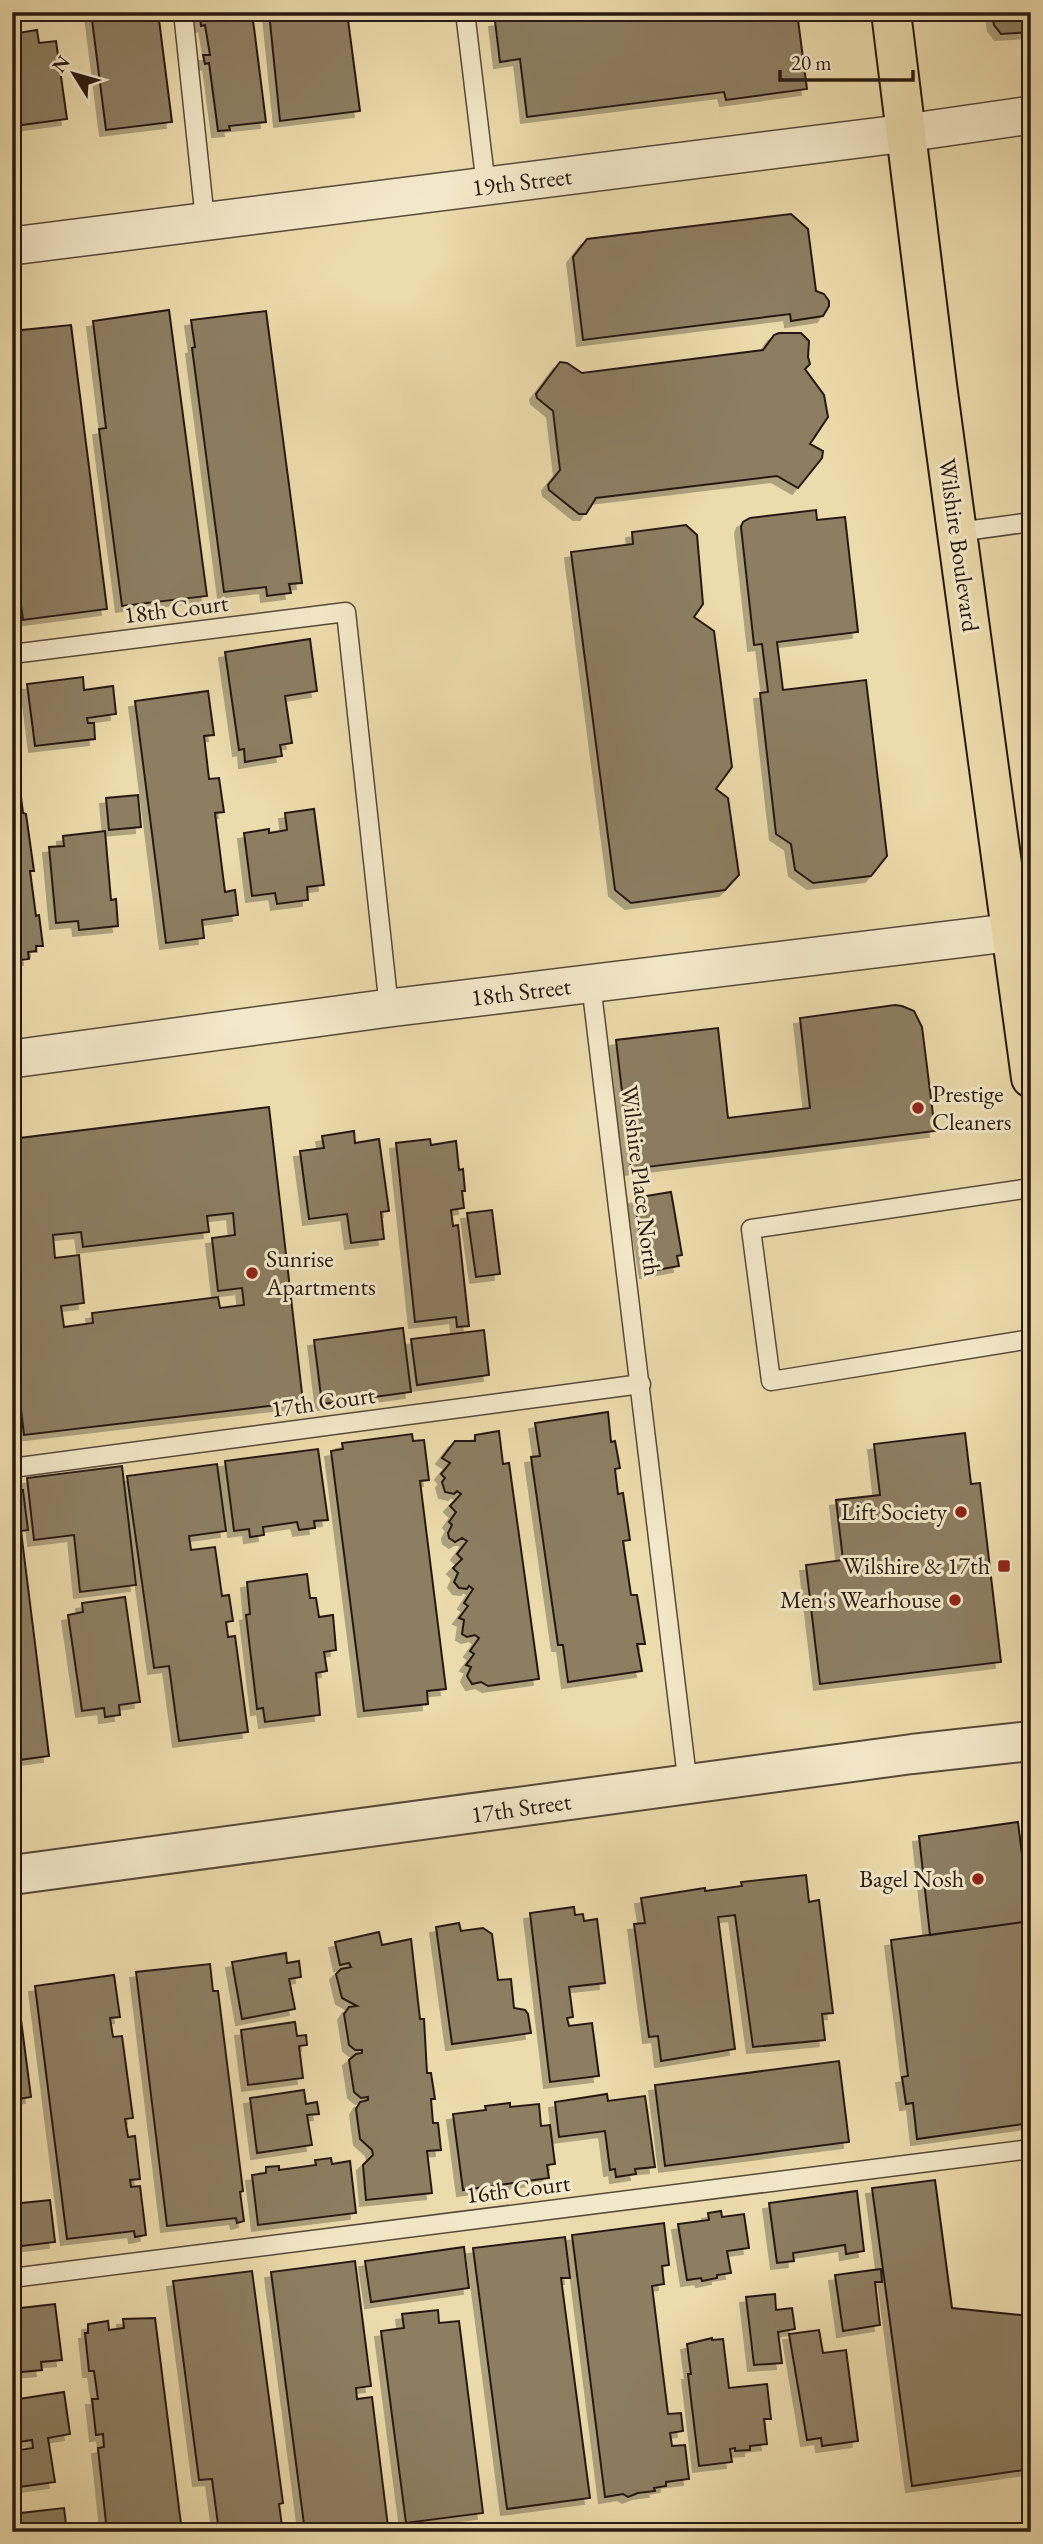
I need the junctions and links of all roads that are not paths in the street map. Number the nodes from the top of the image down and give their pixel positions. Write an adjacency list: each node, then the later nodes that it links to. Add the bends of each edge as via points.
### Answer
1 (183, 12): 7 (lane)
2 (465, 12): 6 (lane)
3 (891, 12): 5 (main road, Wilshire Boulevard)
4 (1031, 115): 5 (street, 19th Street)
5 (906, 134): 6 (street, 19th Street); 10 (main road, Wilshire Boulevard)
6 (486, 186): 7 (street, 19th Street)
7 (205, 220): 8 (street, 19th Street)
8 (12, 246)
9 (1031, 522): 10 (lane)
10 (958, 532): 12 (main road, Wilshire Boulevard)
11 (12, 654): 14 (lane, 18th Court, via 346,612)
12 (1020, 932): 13 (street, 18th Street); 16 (main road, Wilshire Boulevard)
13 (591, 984): 14 (street, 18th Street); 19 (lane, Wilshire Place North)
14 (389, 1008): 15 (street, 18th Street)
15 (12, 1059)
16 (1031, 1078)
17 (1031, 1188): 18 (lane, via 751,1228 771,1381)
18 (1031, 1339)
19 (641, 1384): 20 (lane, 17th Court); 22 (lane, Wilshire Place North)
20 (12, 1468)
21 (1031, 1741): 22 (street, 17th Street)
22 (688, 1786): 23 (street, 17th Street)
23 (12, 1875)
24 (1031, 2149): 25 (lane, 16th Court)
25 (12, 2278)

